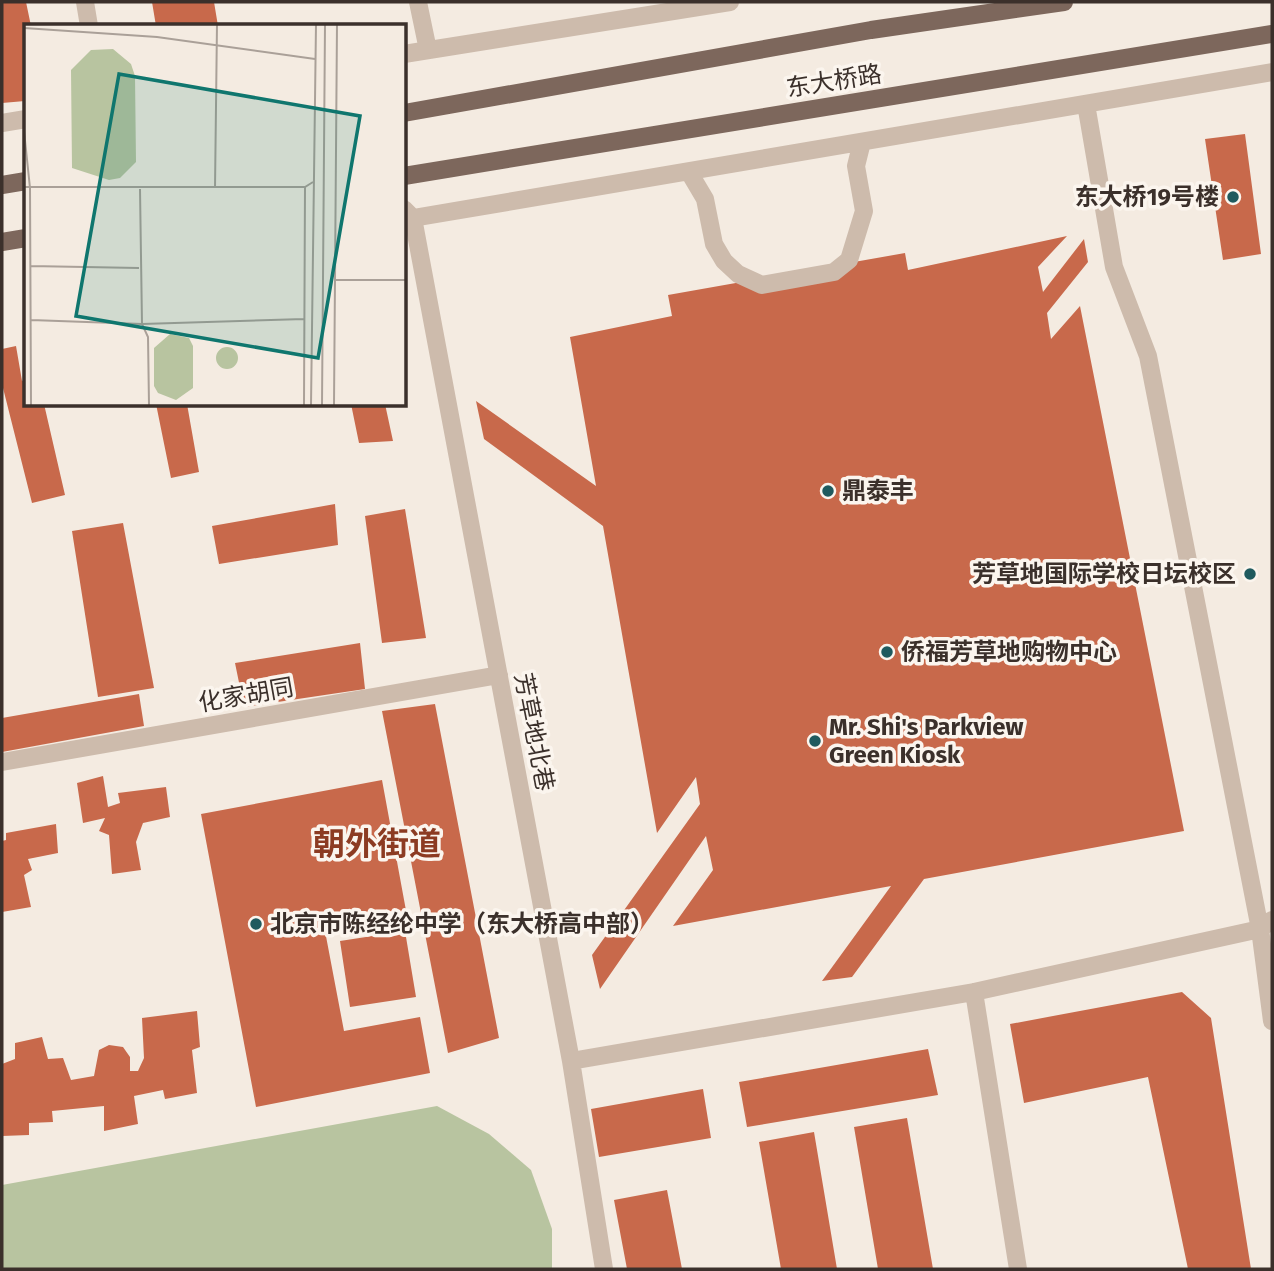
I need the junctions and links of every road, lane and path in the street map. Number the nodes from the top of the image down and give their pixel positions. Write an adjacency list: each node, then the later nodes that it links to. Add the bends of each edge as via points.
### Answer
1 (85, 2): 5 (street)
2 (418, 2): 7 (street)
3 (730, 2): 7 (street)
4 (1064, 2): 11 (main road, 东大桥路, via 871,30)
5 (89, 24)
6 (1272, 34): 16 (main road, 东大桥路)
7 (428, 50): 8 (street)
8 (406, 54)
9 (1272, 72): 10 (street)
10 (1086, 104): 14 (street); 24 (street, via 1114,267 1148,356)
11 (406, 113)
12 (24, 119): 13 (street)
13 (2, 123)
14 (862, 142): 15 (street); 15 (street, via 856,166 864,211 849,260 834,272 762,285 738,274 724,261 714,244 705,199)
15 (689, 172): 19 (street)
16 (406, 176)
17 (24, 181): 18 (main road)
18 (2, 185)
19 (408, 213): 22 (street, 芳草地北巷)
20 (24, 238): 21 (main road)
21 (2, 242)
22 (499, 676): 23 (street, 化家胡同); 27 (street, 芳草地北巷)
23 (2, 762)
24 (1266, 924): 25 (street); 26 (street)
25 (974, 992): 27 (street); 29 (street)
26 (1272, 1021)
27 (570, 1061): 28 (street, 芳草地北巷)
28 (604, 1269)
29 (1018, 1269)

